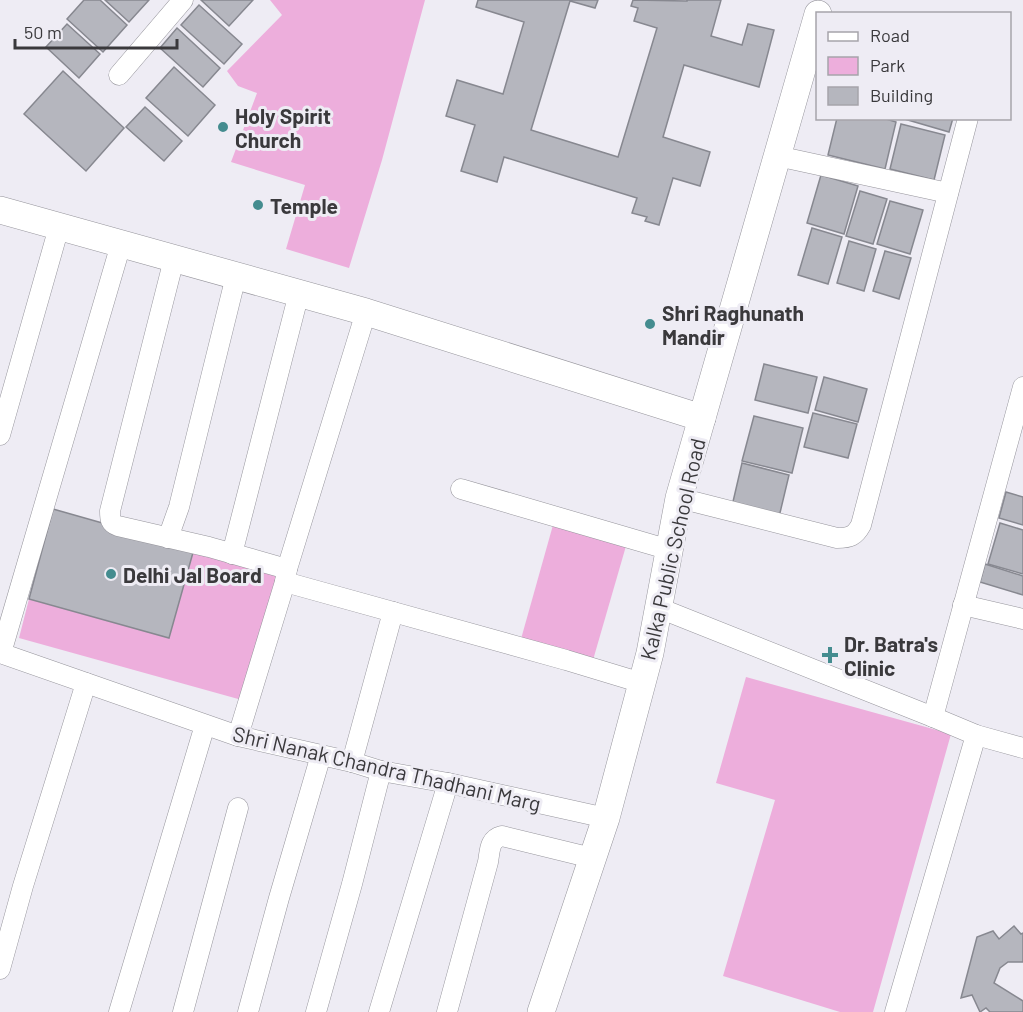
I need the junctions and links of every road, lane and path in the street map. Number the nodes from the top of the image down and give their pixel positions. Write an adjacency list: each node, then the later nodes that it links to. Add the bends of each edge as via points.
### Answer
1 (183, 0): 3 (street)
2 (816, 23): 5 (street, Kalka Public School Road)
3 (119, 75)
4 (967, 120): 6 (street)
5 (777, 156): 6 (street); 15 (street, Kalka Public School Road)
6 (948, 193): 18 (street, via 857,532 837,538)
7 (0, 210): 8 (street)
8 (59, 227): 9 (street); 16 (street)
9 (121, 244): 10 (street); 27 (street)
10 (174, 259): 11 (street); 19 (street, via 110,511 112,524)
11 (236, 276): 12 (street); 19 (street)
12 (299, 294): 13 (street); 21 (street)
13 (366, 312): 15 (street); 22 (street)
14 (1023, 387): 23 (street)
15 (702, 418): 18 (street, Kalka Public School Road)
16 (0, 435)
17 (461, 489): 20 (street)
18 (679, 498): 20 (street, Kalka Public School Road)
19 (168, 538): 21 (street)
20 (670, 550): 24 (street, Kalka Public School Road)
21 (232, 554): 22 (street)
22 (286, 575): 25 (street); 33 (street)
23 (963, 605): 26 (street); 30 (street)
24 (659, 608): 29 (street, Kalka Public School Road); 30 (street)
25 (393, 612): 29 (street); 36 (street)
26 (1023, 619)
27 (1, 653): 28 (street, Shri Nanak Chandra Thadhani Marg)
28 (86, 683): 31 (street, Shri Nanak Chandra Thadhani Marg); 42 (street)
29 (642, 683): 40 (street, Kalka Public School Road)
30 (933, 717): 32 (street)
31 (205, 725): 33 (street, Shri Nanak Chandra Thadhani Marg); 43 (street)
32 (976, 735): 34 (street); 50 (street)
33 (238, 736): 35 (street, Shri Nanak Chandra Thadhani Marg)
34 (1023, 748)
35 (321, 755): 36 (street, Shri Nanak Chandra Thadhani Marg); 45 (street)
36 (352, 762): 37 (street, Shri Nanak Chandra Thadhani Marg)
37 (381, 771): 38 (street, Shri Nanak Chandra Thadhani Marg); 46 (street)
38 (448, 783): 40 (street, Shri Nanak Chandra Thadhani Marg); 47 (street)
39 (238, 808): 44 (street)
40 (606, 818): 41 (street, Kalka Public School Road)
41 (592, 858): 48 (street, via 496,837); 49 (street, Kalka Public School Road)
42 (0, 969)
43 (119, 1012)
44 (183, 1012)
45 (248, 1012)
46 (316, 1012)
47 (380, 1012)
48 (447, 1012)
49 (541, 1012)
50 (895, 1012)

